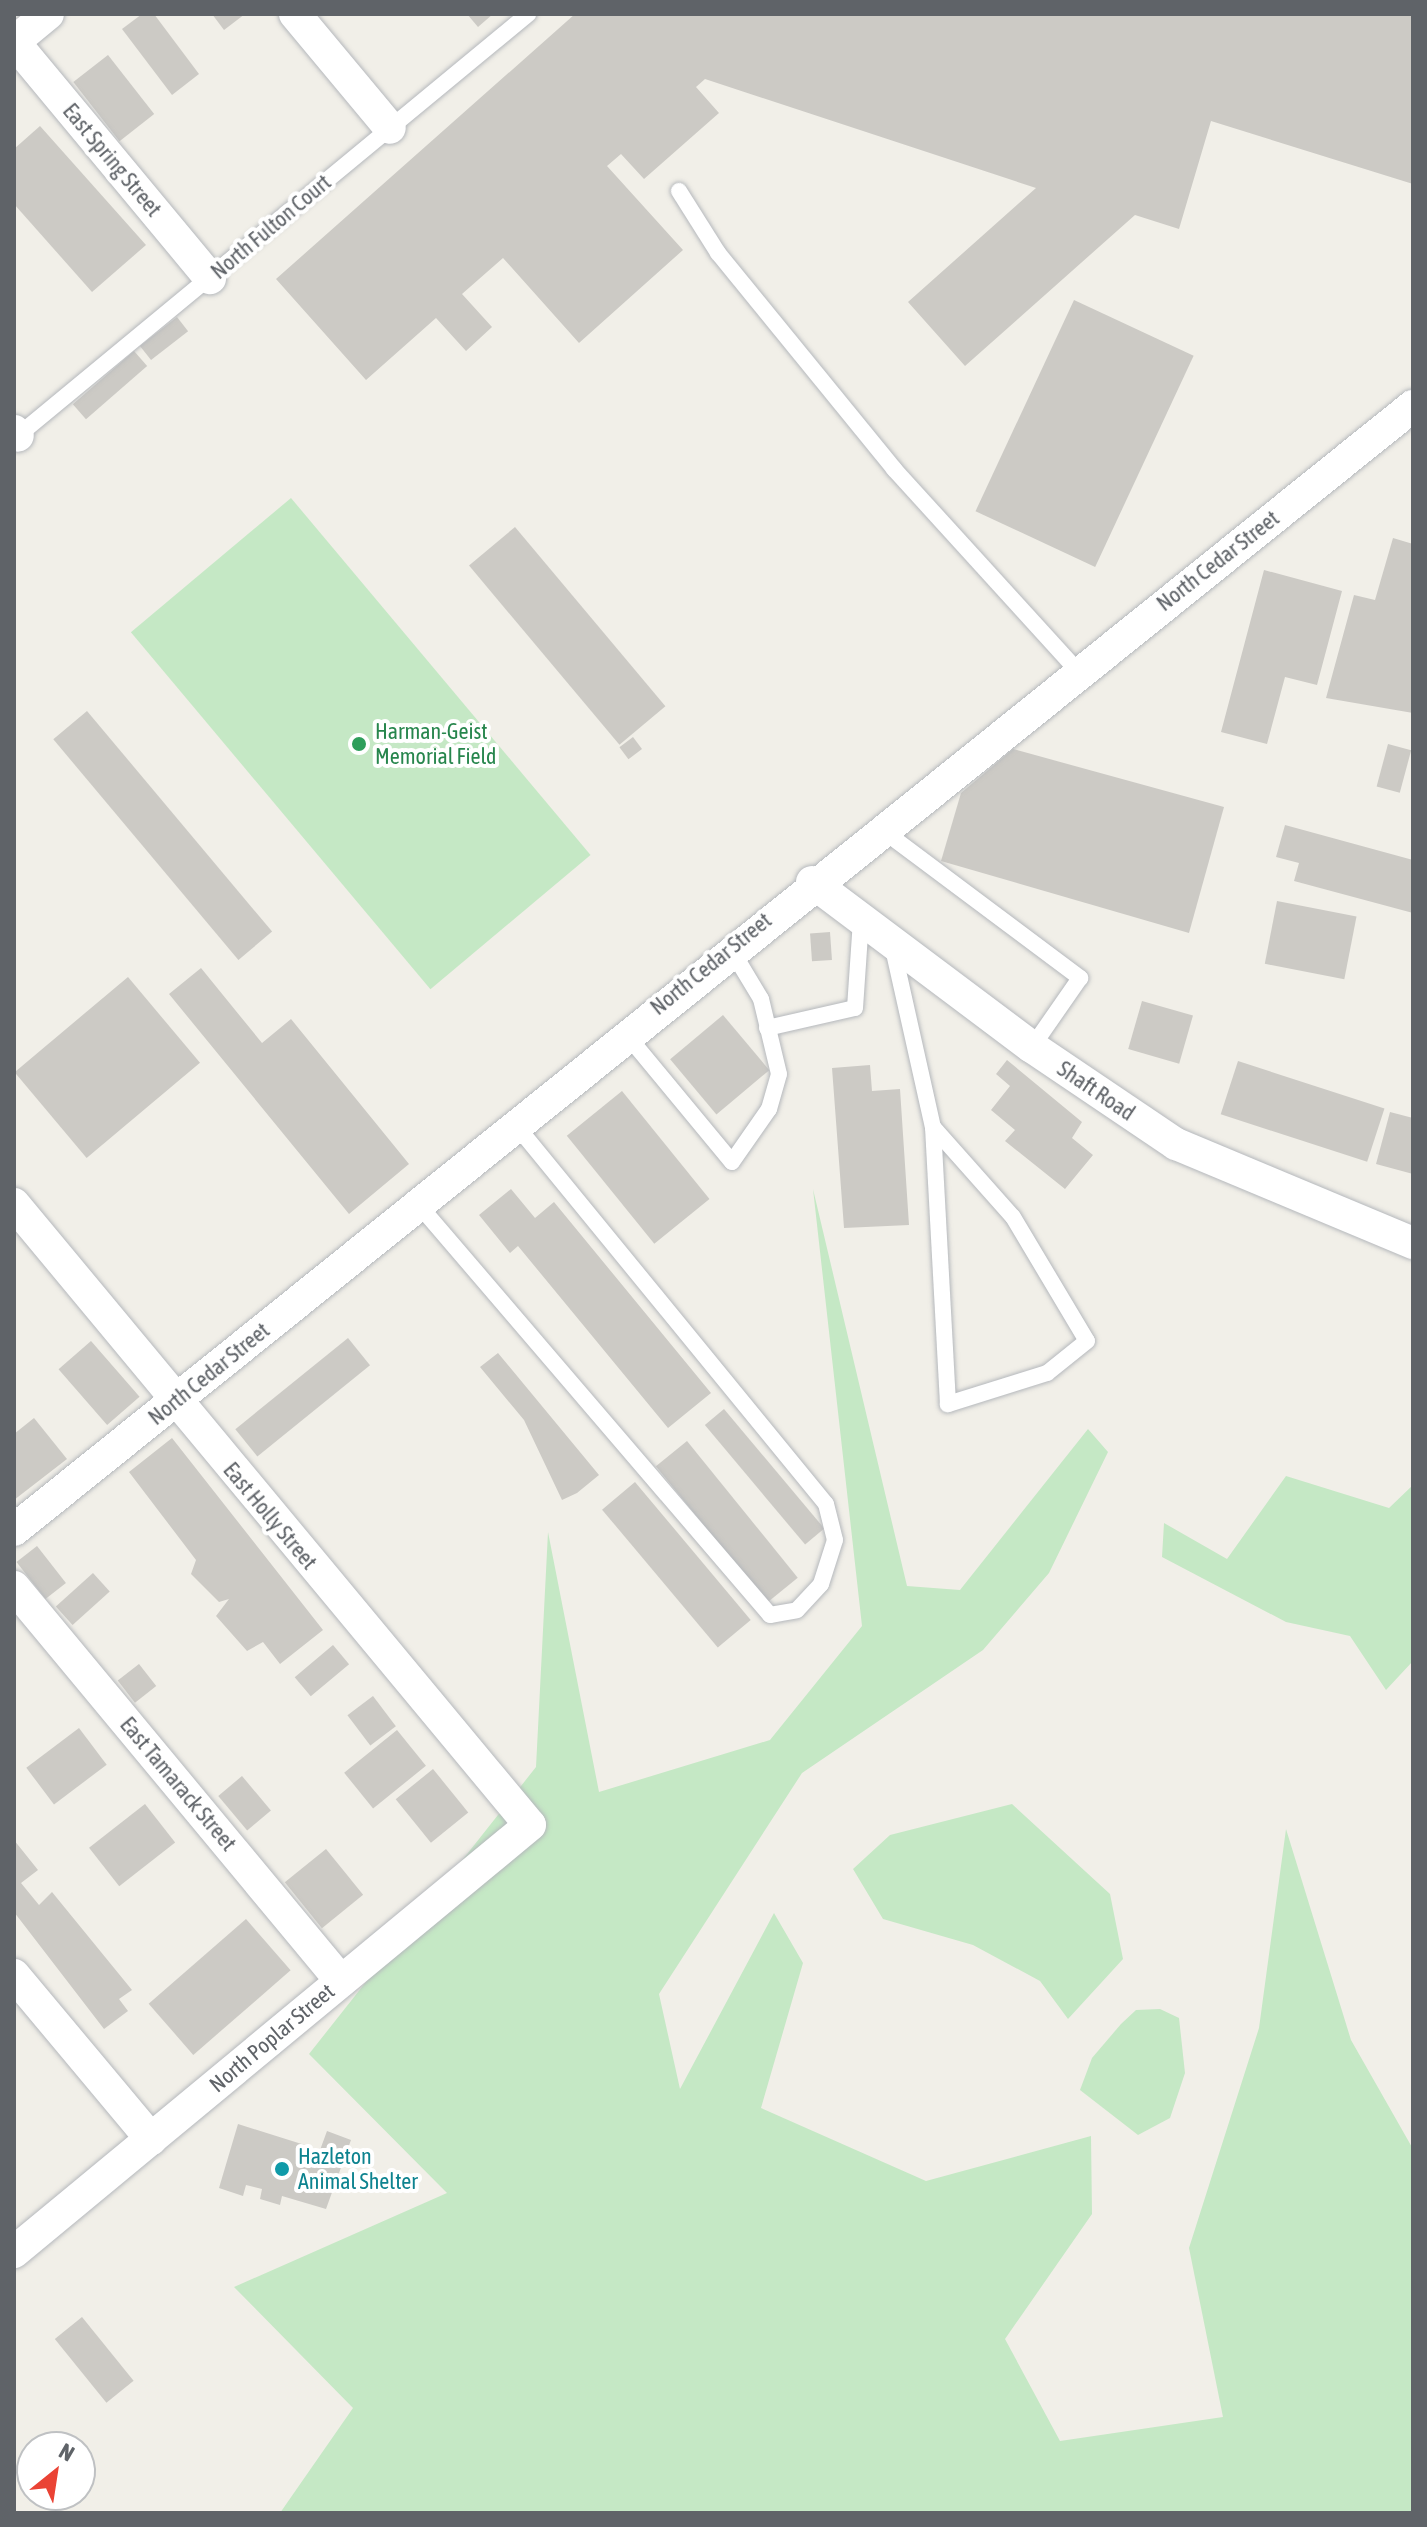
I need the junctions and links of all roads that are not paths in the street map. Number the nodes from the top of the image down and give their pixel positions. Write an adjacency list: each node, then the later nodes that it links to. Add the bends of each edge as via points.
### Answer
1 (48, 14): 4 (street)
2 (295, 14): 5 (street)
3 (528, 14): 5 (lane, North Fulton Court)
4 (14, 42): 7 (street, East Spring Street)
5 (390, 128): 7 (lane, North Fulton Court)
6 (679, 191): 10 (lane, via 718,253 894,469)
7 (210, 278): 9 (lane, North Fulton Court)
8 (1413, 406): 10 (street, North Cedar Street)
9 (15, 435)
10 (1078, 671): 11 (street, North Cedar Street)
11 (880, 828): 12 (street, North Cedar Street); 18 (lane, via 1080,978)
12 (812, 882): 13 (street, Shaft Road); 15 (street, North Cedar Street)
13 (861, 919): 14 (street, Shaft Road); 16 (lane, via 855,1008)
14 (892, 942): 18 (street, Shaft Road); 20 (lane)
15 (730, 949): 16 (lane, via 761,999); 17 (street, North Cedar Street)
16 (767, 1028): 17 (lane, via 779,1074 769,1109 732,1162)
17 (626, 1034): 19 (street, North Cedar Street)
18 (1032, 1047): 23 (street, Shaft Road, via 1176,1144)
19 (515, 1124): 22 (street, North Cedar Street); 22 (lane, via 826,1504 835,1540 821,1584 797,1610 770,1615)
20 (933, 1127): 20 (lane, via 1013,1217 1087,1341 1047,1373 948,1404)
21 (14, 1204): 24 (street, East Holly Street)
22 (418, 1204): 24 (street, North Cedar Street)
23 (1413, 1243)
24 (174, 1403): 25 (street, North Cedar Street); 27 (street, East Holly Street)
25 (14, 1530)
26 (14, 1587): 29 (street, East Tamarack Street)
27 (530, 1825): 29 (street, North Poplar Street)
28 (14, 1975): 30 (street)
29 (341, 1981): 30 (street, North Poplar Street)
30 (151, 2139): 31 (street, North Poplar Street)
31 (14, 2252)

